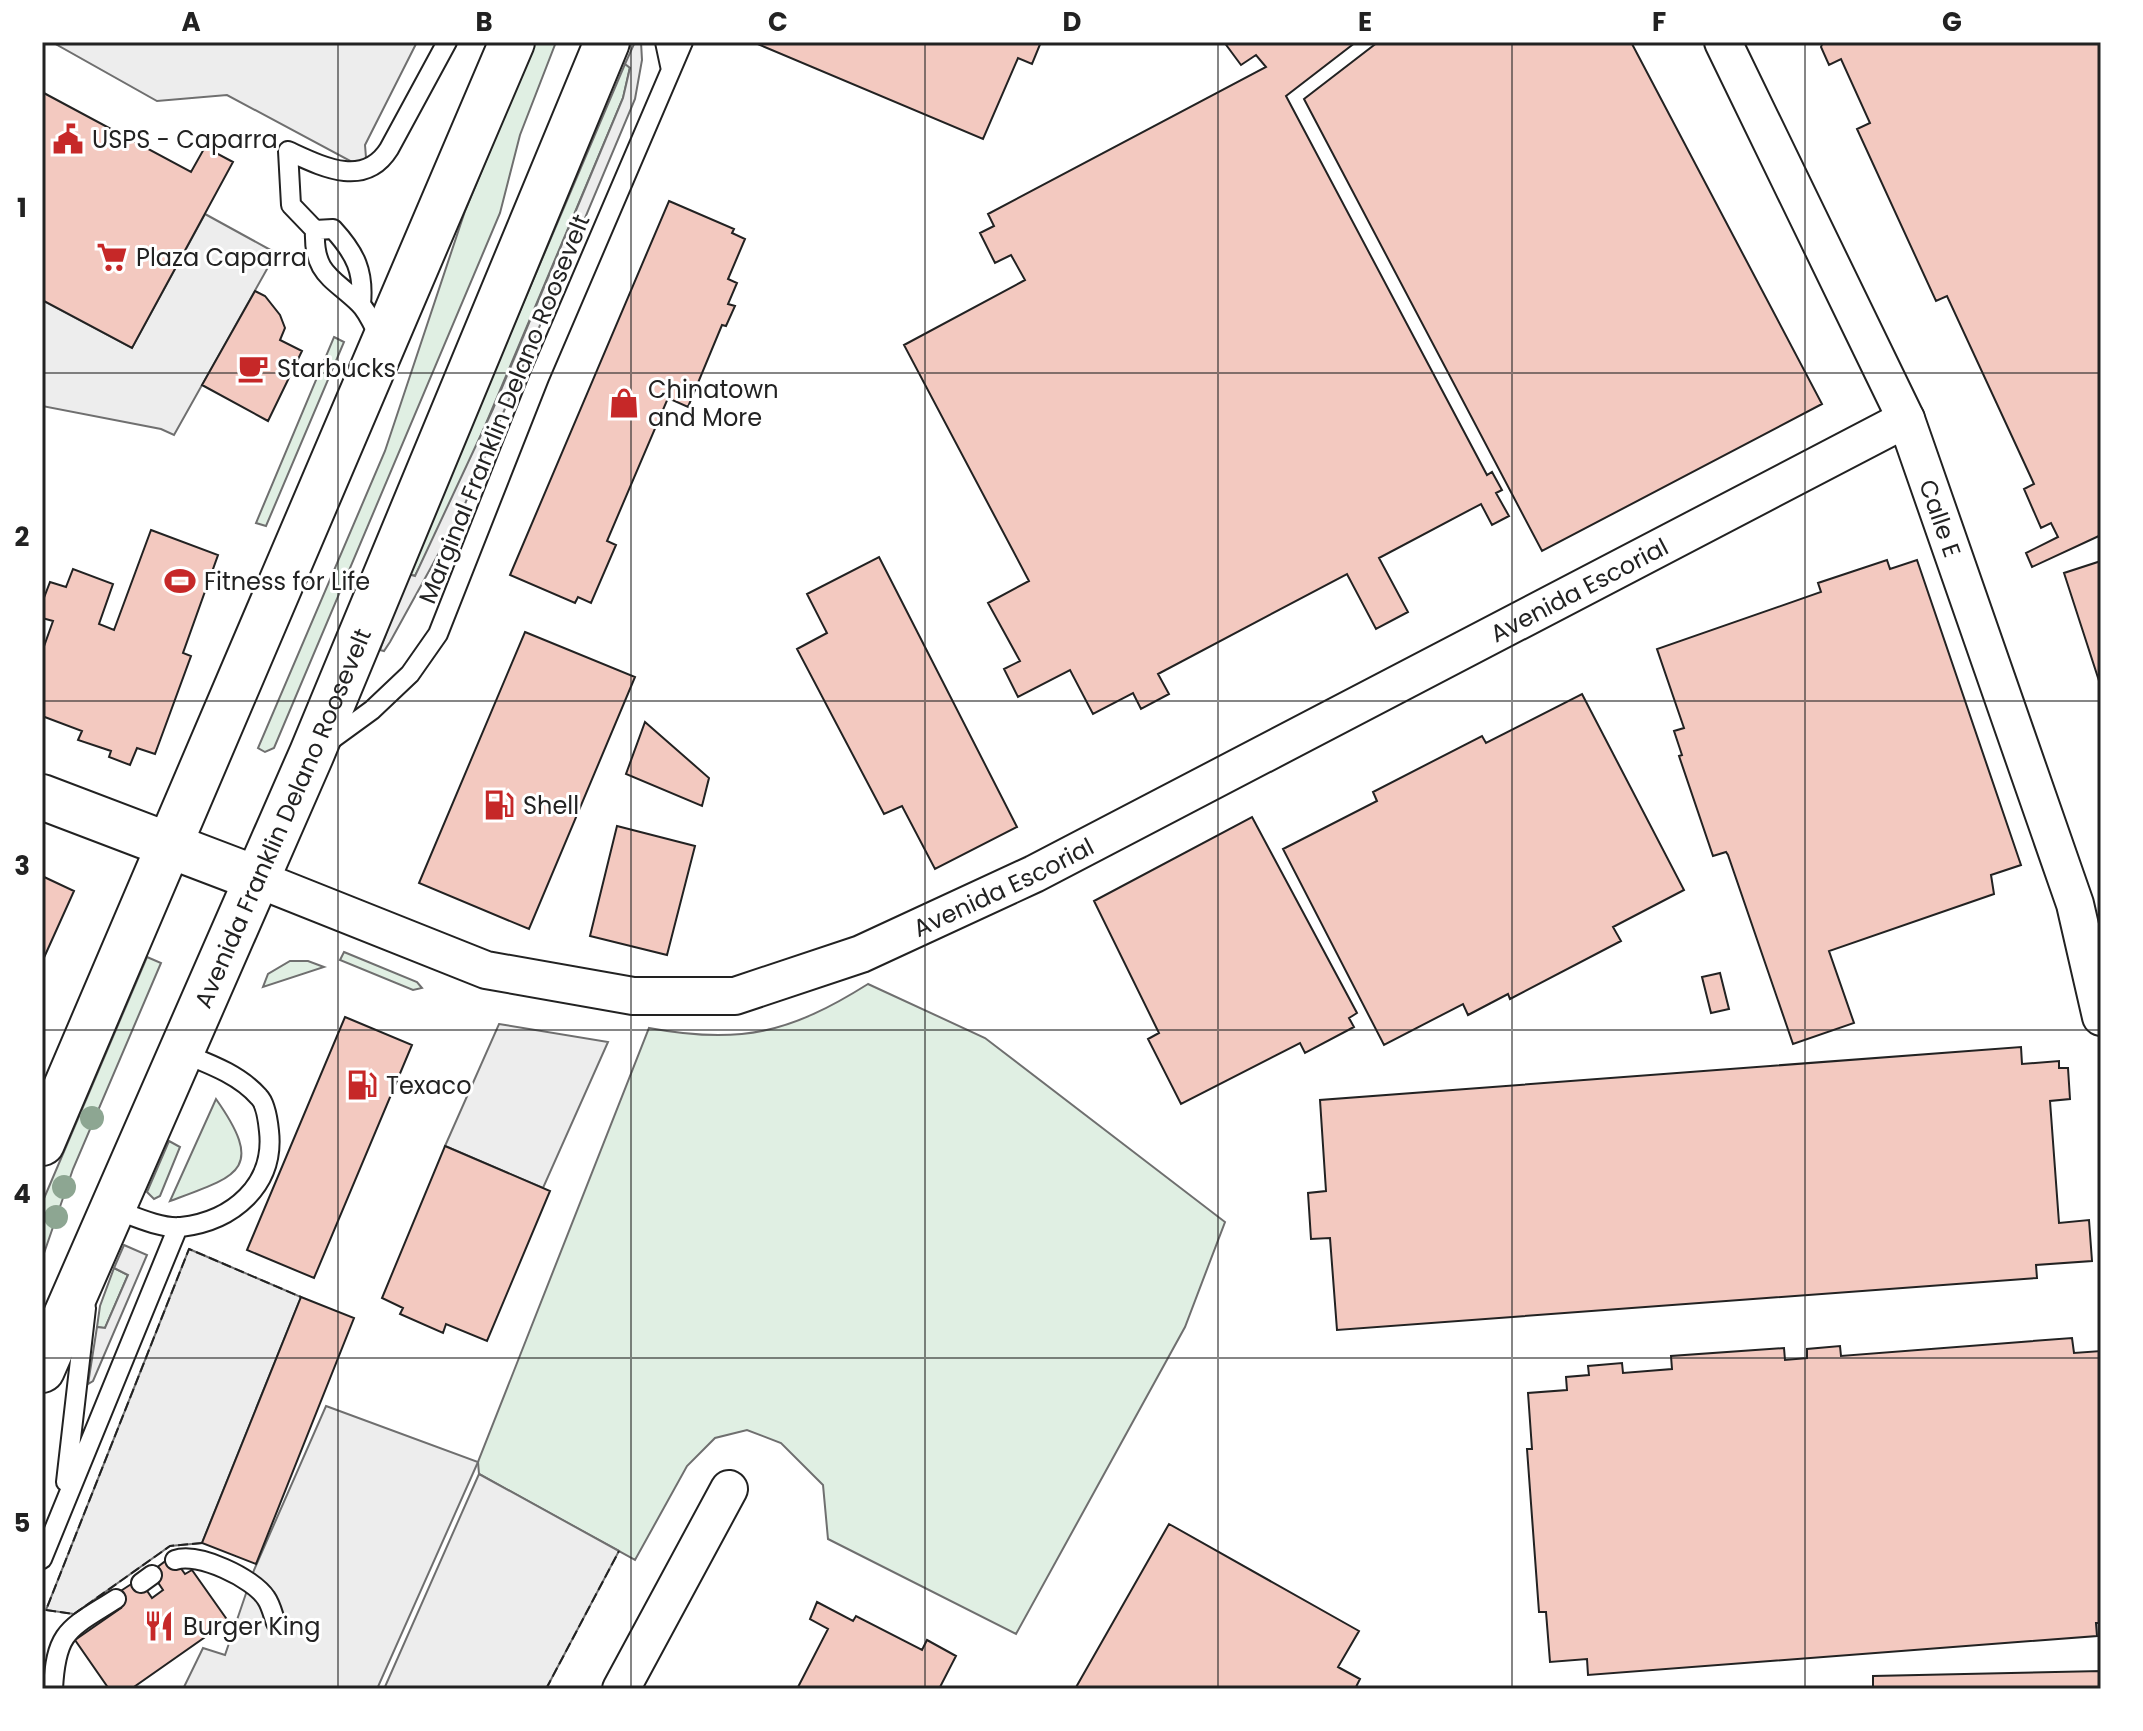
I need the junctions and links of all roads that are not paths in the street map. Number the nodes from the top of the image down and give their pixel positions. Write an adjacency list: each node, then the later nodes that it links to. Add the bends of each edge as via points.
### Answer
1 (447, 42): 8 (lane, via 377,164 341,172 288,151 291,205)
2 (512, 42): 10 (main road)
3 (607, 42): 12 (main road, Avenida Franklin Delano Roosevelt)
4 (665, 42): 7 (lane)
5 (683, 42): 7 (lane, Marginal Franklin Delano Roosevelt)
6 (1723, 42): 11 (street, Calle E)
7 (671, 70): 12 (lane, Marginal Franklin Delano Roosevelt, via 539,378 438,634 401,683)
8 (315, 230): 9 (lane, via 314,252 335,286); 9 (lane, via 333,229 343,240 363,276)
9 (361, 304): 10 (lane)
10 (384, 347): 14 (main road)
11 (1906, 419): 15 (street, Avenida Escorial, via 1034,874 861,954 735,996 633,996 486,970); 16 (street, Calle E, via 2075,904)
12 (312, 753): 15 (main road, Avenida Franklin Delano Roosevelt)
13 (42, 797): 14 (main road, Avenida Escorial)
14 (169, 844): 15 (main road, Avenida Escorial); 18 (main road)
15 (255, 878): 17 (main road, Avenida Franklin Delano Roosevelt)
16 (2101, 1017)
17 (179, 1052): 19 (main road, Avenida Franklin Delano Roosevelt); 20 (lane, via 243,1082 262,1099 272,1154 242,1205 212,1220)
18 (42, 1143)
19 (111, 1208): 20 (lane); 21 (main road, Avenida Franklin Delano Roosevelt)
20 (178, 1227): 24 (lane)
21 (92, 1250): 22 (main road, Avenida Franklin Delano Roosevelt); 24 (lane)
22 (42, 1370)
23 (729, 1489): 30 (street)
24 (64, 1504): 25 (lane)
25 (42, 1559)
26 (175, 1560): 28 (lane, via 215,1564 249,1584 267,1599)
27 (116, 1599): 29 (lane, via 60,1641)
28 (276, 1623)
29 (53, 1689)
30 (621, 1689)

